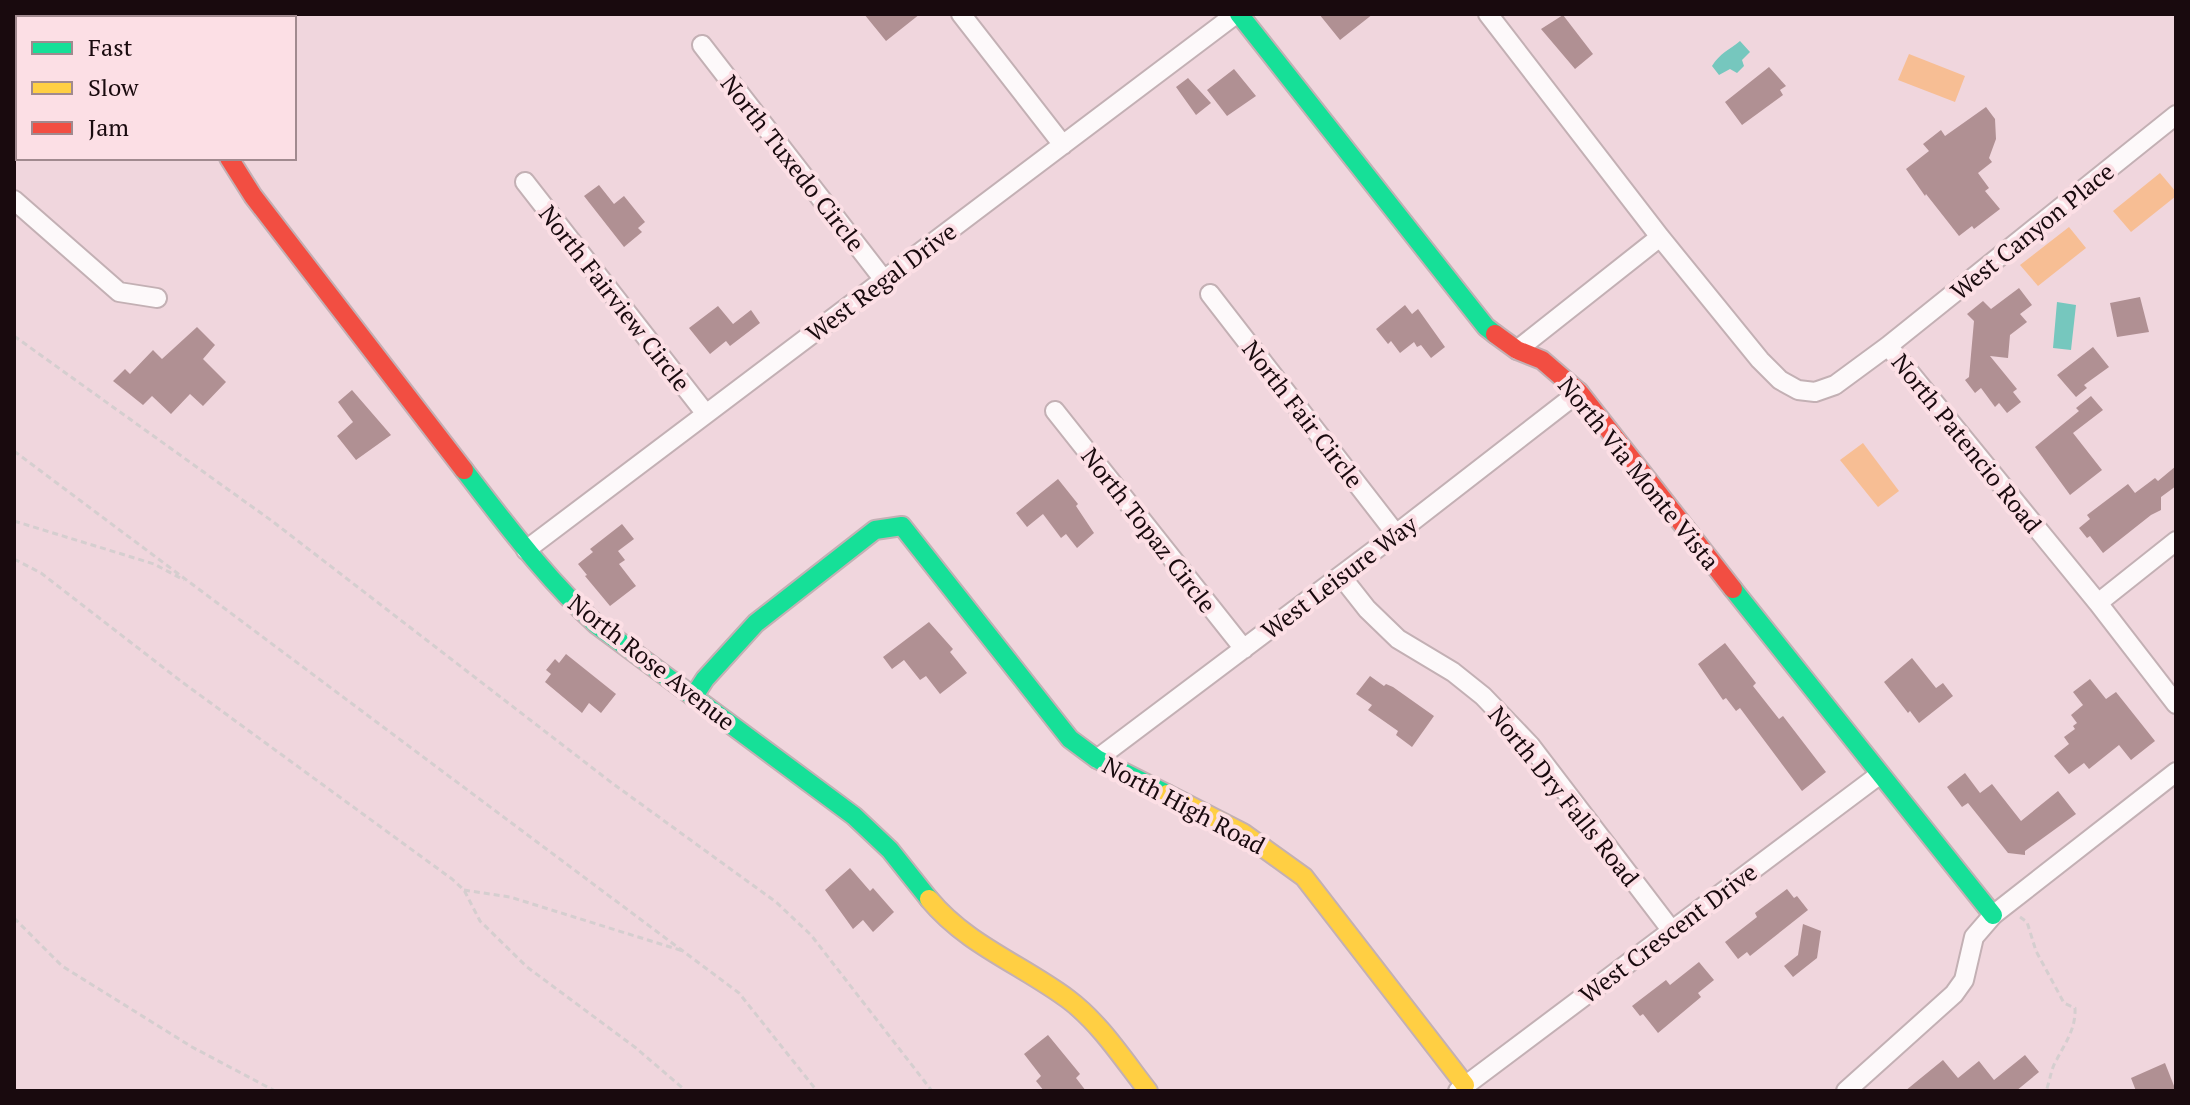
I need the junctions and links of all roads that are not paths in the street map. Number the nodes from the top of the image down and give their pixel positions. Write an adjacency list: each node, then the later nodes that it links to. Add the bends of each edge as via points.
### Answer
1 (961, 14): 6 (street)
2 (1237, 14): 6 (street, West Regal Drive); 15 (street, North Via Monte Vista, via 1486,327)
3 (1488, 14): 10 (street, North Patencio Road)
4 (702, 45): 11 (street, North Tuxedo Circle)
5 (2176, 115): 14 (street, West Canyon Place)
6 (1063, 145): 11 (street, West Regal Drive)
7 (230, 160): 21 (street, North Rose Avenue)
8 (525, 182): 18 (street, North Fairview Circle)
9 (14, 200): 13 (street, via 119,292)
10 (1660, 237): 14 (street, North Patencio Road, via 1760,360 1798,390 1815,392 1835,385); 15 (street)
11 (884, 280): 18 (street, West Regal Drive)
12 (1210, 294): 19 (street, North Fair Circle)
13 (157, 298)
14 (1888, 346): 23 (street, North Patencio Road)
15 (1517, 350): 16 (street, North Via Monte Vista, via 1542,360)
16 (1579, 392): 19 (street, West Leisure Way); 29 (street, North Via Monte Vista)
17 (1055, 411): 24 (street, North Topaz Circle)
18 (706, 414): 21 (street, West Regal Drive)
19 (1396, 534): 22 (street, West Leisure Way)
20 (2176, 541): 23 (street)
21 (526, 550): 25 (street, North Rose Avenue, via 597,625)
22 (1341, 576): 24 (street, West Leisure Way); 31 (street, North Dry Falls Road, via 1398,639 1483,696 1530,745)
23 (2098, 603): 26 (street, North Patencio Road)
24 (1244, 649): 27 (street, West Leisure Way)
25 (694, 696): 27 (street, North High Road, via 756,623 875,530 902,526 1070,739); 33 (street, North Rose Avenue, via 854,816 890,850 945,918 1068,999 1102,1031)
26 (2176, 704)
27 (1097, 759): 32 (street, North High Road, via 1243,833 1304,877)
28 (2176, 772): 30 (street)
29 (1879, 775): 30 (street, North Via Monte Vista); 31 (street, West Crescent Drive)
30 (1999, 910): 34 (street, via 1974,937 1964,980 1954,994)
31 (1672, 931): 32 (street, West Crescent Drive)
32 (1461, 1088)
33 (1148, 1091)
34 (1846, 1091)

